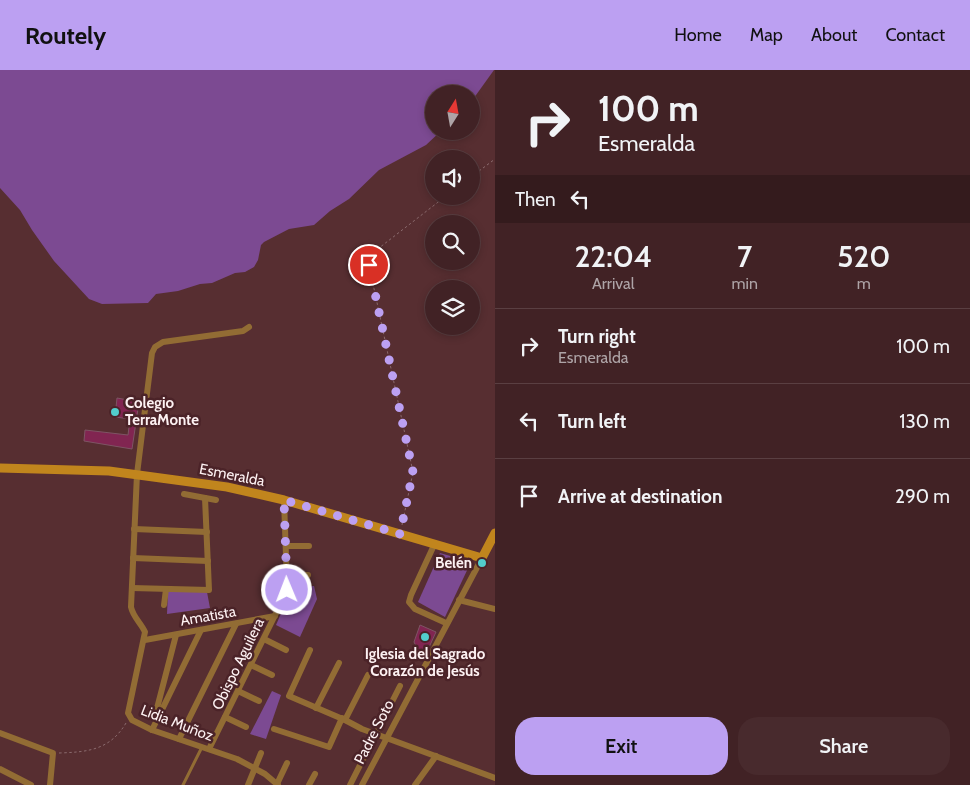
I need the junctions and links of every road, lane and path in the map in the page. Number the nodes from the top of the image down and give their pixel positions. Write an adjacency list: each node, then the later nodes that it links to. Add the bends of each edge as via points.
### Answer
1 (495, 159): 2 (path)
2 (480, 170)
3 (434, 205): 14 (path, via 370,255 369,265 413,472)
4 (250, 327): 6 (street, via 243,331 163,342 155,347)
5 (0, 468): 6 (street, Esmeralda)
6 (137, 474): 10 (street, Esmeralda, via 227,487); 11 (street)
7 (184, 494): 8 (street)
8 (205, 498): 9 (street); 12 (street)
9 (216, 500)
10 (284, 500): 14 (street, Esmeralda); 16 (street, Obispo Aguilera)
11 (134, 529): 12 (street); 18 (street)
12 (207, 532): 20 (street)
13 (495, 533): 19 (street, Padre Soto)
14 (400, 534): 15 (street, Esmeralda)
15 (435, 543): 19 (street, Esmeralda); 29 (street, via 409,602 415,609)
16 (286, 546): 17 (street); 21 (street, Obispo Aguilera)
17 (309, 546)
18 (133, 558): 20 (street); 23 (street)
19 (482, 558): 25 (street, Padre Soto)
20 (208, 561): 24 (street, via 209,590)
21 (287, 575): 22 (street); 28 (street, Obispo Aguilera, via 286,593)
22 (308, 575)
23 (132, 588): 24 (street); 34 (street, via 132,613 142,624)
24 (166, 589): 26 (street)
25 (459, 600): 27 (street); 29 (street, Padre Soto)
26 (164, 604)
27 (495, 609)
28 (276, 616): 30 (street, Amatista); 33 (street, Obispo Aguilera)
29 (446, 623): 53 (street, Padre Soto)
30 (236, 624): 31 (street, Amatista); 54 (street)
31 (201, 630): 32 (street, Amatista); 50 (street)
32 (176, 634): 34 (street, Amatista); 50 (street)
33 (264, 639): 35 (street); 38 (street, Obispo Aguilera)
34 (145, 640): 45 (street, Lidia Muñoz)
35 (286, 650)
36 (310, 650): 44 (street, via 289,696)
37 (339, 663): 44 (street)
38 (251, 665): 40 (street); 42 (street, Obispo Aguilera)
39 (368, 674): 47 (street)
40 (272, 675)
41 (400, 686): 52 (street, Padre Soto)
42 (238, 691): 43 (street); 46 (street, Obispo Aguilera)
43 (259, 700)
44 (316, 708): 47 (street)
45 (129, 717): 50 (street, Lidia Muñoz); 57 (path, via 113,740 101,748)
46 (225, 717): 48 (street); 56 (street, Obispo Aguilera)
47 (343, 719): 49 (street, via 329,747); 52 (street)
48 (246, 727)
49 (274, 729)
50 (152, 730): 54 (street, Lidia Muñoz)
51 (0, 733): 57 (street)
52 (376, 733): 53 (street); 71 (street, Padre Soto)
53 (386, 738): 59 (street); 72 (street, Padre Soto)
54 (179, 739): 55 (street, Lidia Muñoz)
55 (202, 747): 56 (street, Lidia Muñoz); 68 (lane)
56 (210, 749): 61 (street, Lidia Muñoz)
57 (53, 753): 67 (street)
58 (261, 753): 61 (street)
59 (436, 756): 64 (street); 73 (street)
60 (287, 763): 65 (street)
61 (255, 768): 65 (street, Lidia Muñoz); 69 (street)
62 (0, 769): 66 (street)
63 (315, 774): 70 (street)
64 (495, 778)
65 (277, 784)
66 (31, 785)
67 (50, 785)
68 (182, 785)
69 (248, 785)
70 (309, 785)
71 (350, 785)
72 (362, 785)
73 (415, 785)

